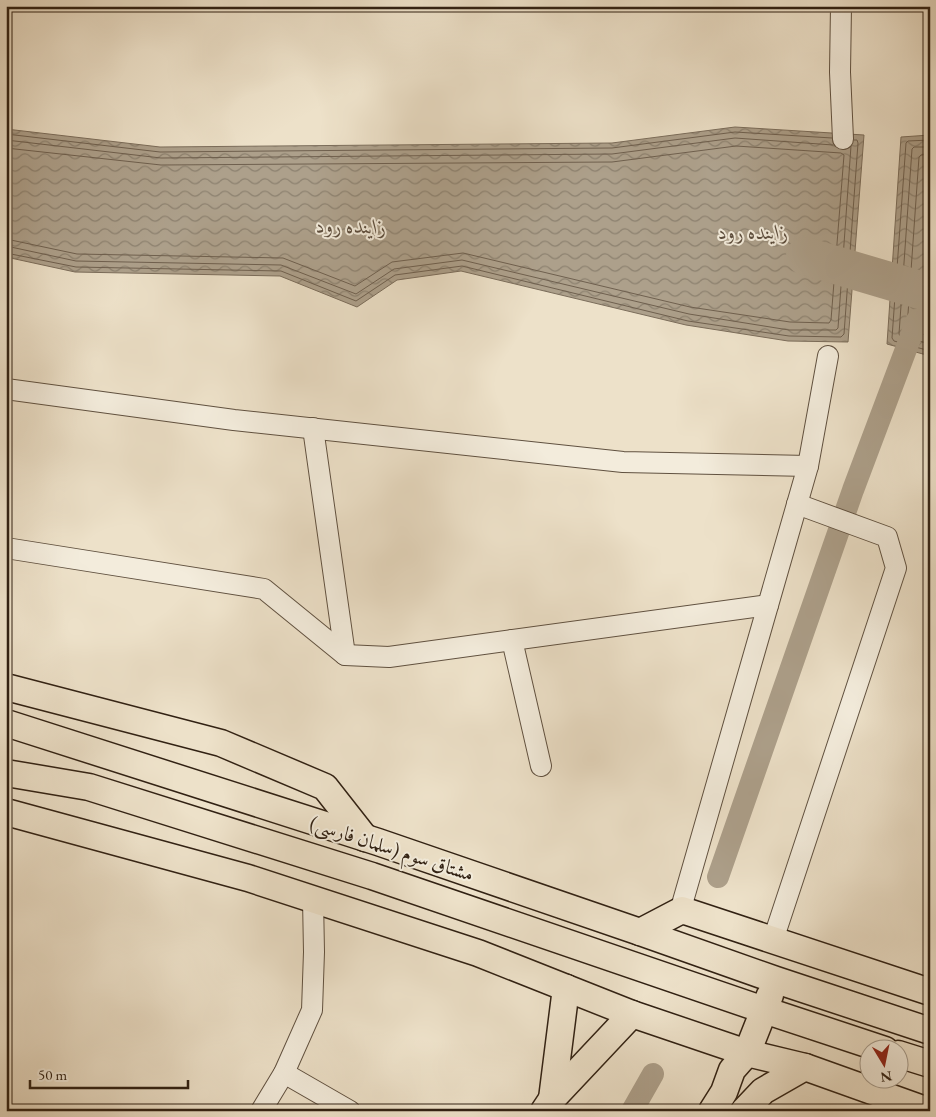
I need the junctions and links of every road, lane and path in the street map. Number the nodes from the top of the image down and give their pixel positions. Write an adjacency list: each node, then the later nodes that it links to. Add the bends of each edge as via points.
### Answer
1 (842, 6): 2 (street)
2 (843, 139)
3 (828, 356): 6 (street)
4 (6, 389): 5 (street)
5 (313, 428): 6 (street, via 623,462); 11 (street)
6 (808, 466): 7 (street)
7 (798, 504): 9 (street); 22 (street, via 887,537 896,568)
8 (6, 548): 11 (street, via 264,589)
9 (768, 605): 10 (street); 20 (street)
10 (512, 640): 11 (street, via 389,657); 14 (street)
11 (345, 655)
12 (6, 688): 17 (main road, via 221,743 325,787)
13 (6, 723): 17 (main road, مشتاق سوم (سلمان فارسی))
14 (541, 766)
15 (6, 773): 19 (main road, مشتاق سوم (سلمان فارسی), via 89,787)
16 (6, 812): 18 (main road, via 248,878)
17 (365, 838): 21 (main road, مشتاق سوم (سلمان فارسی))
18 (312, 899): 23 (main road); 34 (street, via 312,1010)
19 (443, 900): 23 (main road); 27 (main road, مشتاق سوم (سلمان فارسی))
20 (684, 901)
21 (640, 932): 22 (main road, via 682,910); 24 (main road, مشتاق سوم (سلمان فارسی))
22 (773, 940): 26 (main road)
23 (478, 953): 25 (main road)
24 (776, 980): 27 (main road); 29 (main road, مشتاق سوم (سلمان فارسی))
25 (566, 988): 28 (main road); 35 (main road)
26 (930, 992)
27 (764, 1010): 31 (main road, مشتاق سوم (سلمان فارسی)); 32 (main road)
28 (632, 1014): 30 (main road); 35 (main road)
29 (930, 1031)
30 (691, 1034): 32 (main road); 36 (main road, via 712,1053)
31 (858, 1041)
32 (748, 1053): 33 (main road); 36 (main road, via 732,1070)
33 (805, 1068): 36 (main road); 39 (main road)
34 (284, 1073): 37 (street); 38 (street)
35 (548, 1105)
36 (730, 1106)
37 (261, 1111)
38 (350, 1111)
39 (928, 1111)

